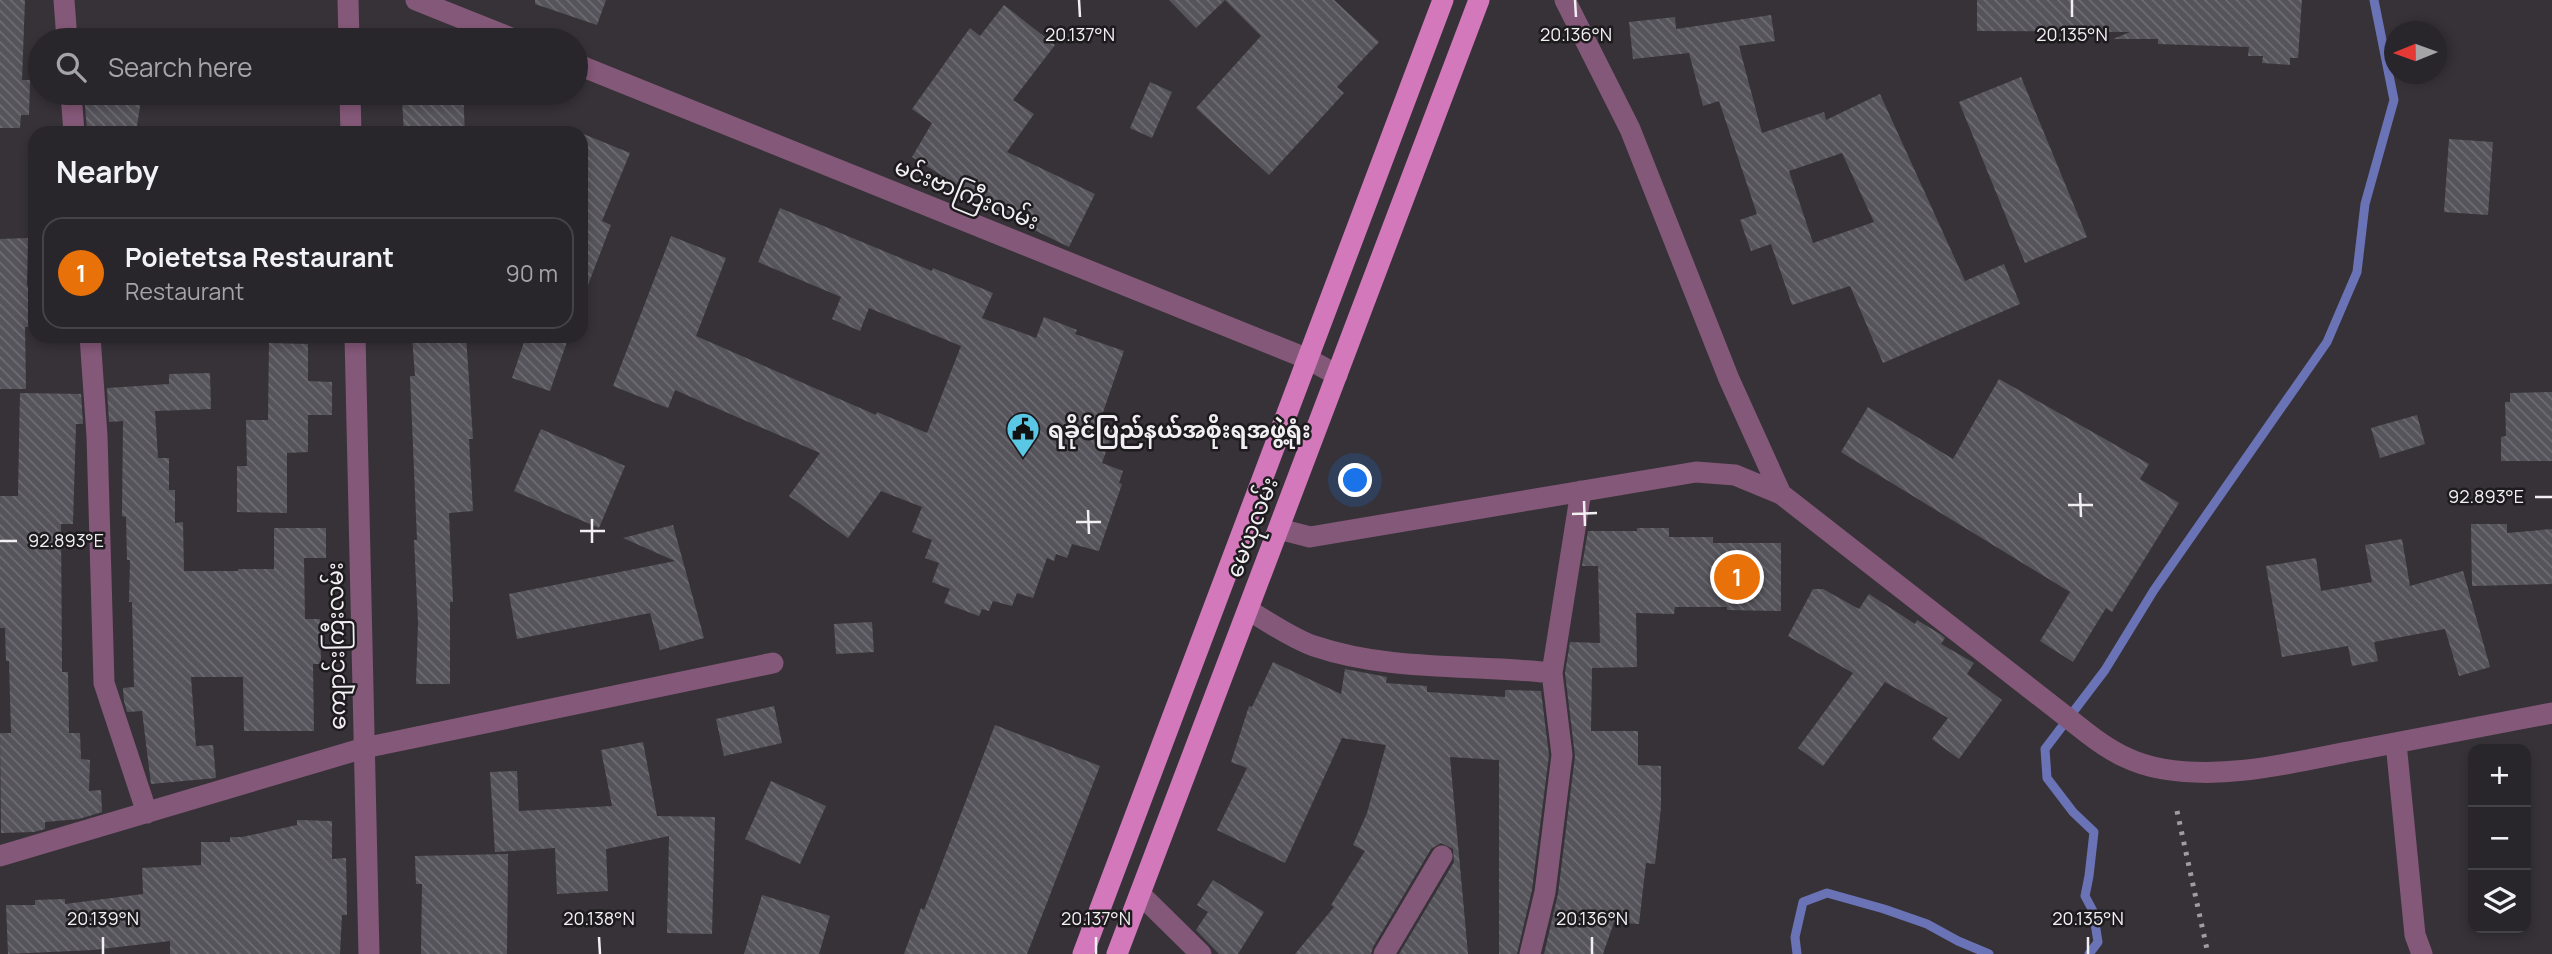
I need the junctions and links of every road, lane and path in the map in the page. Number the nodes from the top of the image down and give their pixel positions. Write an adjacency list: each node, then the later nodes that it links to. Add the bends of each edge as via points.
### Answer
1 (64, 0): 7 (street)
2 (348, 0): 8 (street)
3 (416, 0): 9 (street)
4 (1444, 0): 17 (main road, မေယုလမ်း)
5 (1479, 0): 18 (main road, မေယုလမ်း)
6 (1564, 0): 20 (street, via 1630,129 1729,379)
7 (66, 28)
8 (349, 28)
9 (486, 28)
10 (588, 69): 17 (street, မင်းဗာကြီးလမ်း)
11 (72, 105): 13 (street)
12 (350, 105): 14 (street)
13 (73, 126)
14 (351, 126)
15 (90, 343): 28 (street, via 104,683)
16 (355, 343): 27 (street, ကျောင်းကြီးလမ်း)
17 (1308, 359): 18 (street, မင်းဗာကြီးလမ်း); 33 (main road, မေယုလမ်း)
18 (1337, 375): 21 (main road, မေယုလမ်း)
19 (1581, 491): 20 (street, via 1696,472 1735,475); 21 (street, via 1310,537); 24 (street)
20 (1781, 494): 26 (street, via 2087,733 2134,761 2162,769 2212,773)
21 (1279, 529): 22 (main road, မေယုလမ်း)
22 (1248, 610): 24 (street, via 1312,645 1365,658 1409,666); 31 (main road, မေယုလမ်း)
23 (773, 663): 27 (street)
24 (1552, 673): 37 (street, via 1562,755 1545,892)
25 (2552, 713): 26 (street)
26 (2396, 743): 38 (street, via 2416,935)
27 (364, 748): 28 (street); 32 (street, ကျောင်းကြီးလမ်း)
28 (147, 813): 29 (street)
29 (0, 856)
30 (1441, 856): 36 (street)
31 (1140, 894): 34 (main road, မေယုလမ်း); 35 (street)
32 (369, 954)
33 (1083, 954)
34 (1117, 954)
35 (1201, 954)
36 (1384, 954)
37 (1530, 954)
38 (2422, 954)

